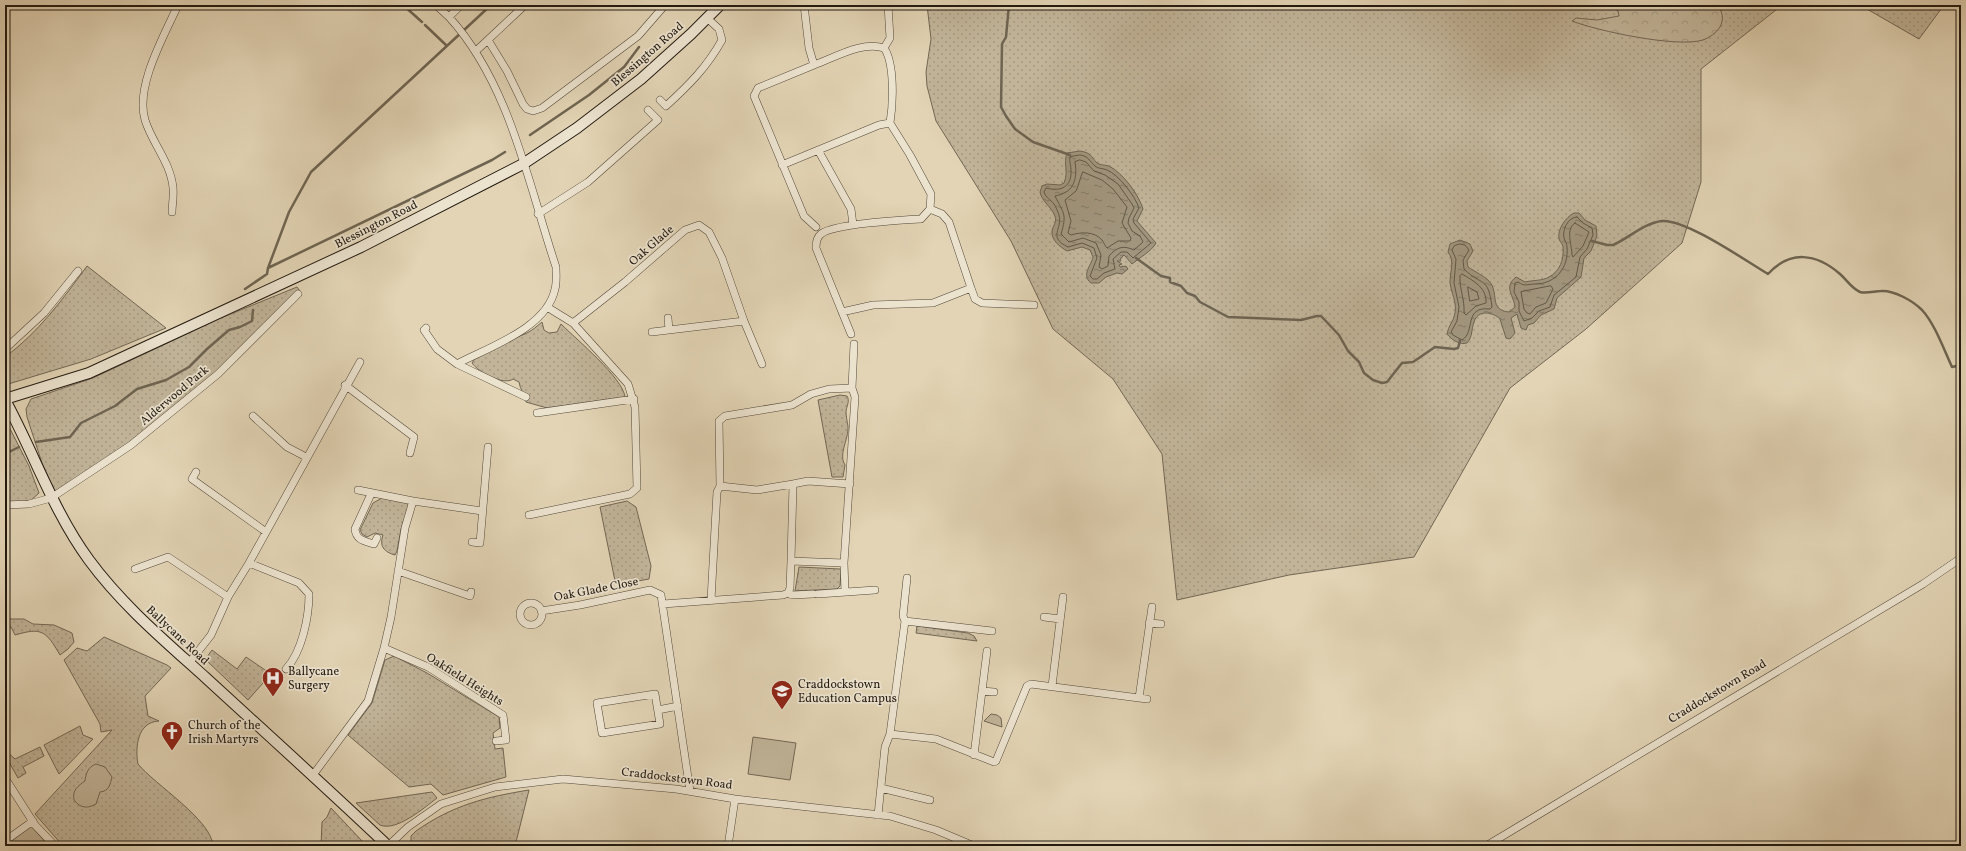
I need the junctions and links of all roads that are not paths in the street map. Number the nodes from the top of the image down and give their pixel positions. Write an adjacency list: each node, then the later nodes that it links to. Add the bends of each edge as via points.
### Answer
1 (178, 5): 22 (street, via 155,56 142,96 145,120 165,162 173,188)
2 (436, 5): 9 (street)
3 (462, 5): 9 (street)
4 (525, 5): 11 (street)
5 (665, 5): 11 (street, via 638,36 542,108 533,111 523,104)
6 (720, 5): 10 (main road, Blessington Road)
7 (804, 5): 14 (street, via 809,48)
8 (888, 5): 12 (street, via 890,38)
9 (449, 17): 13 (street)
10 (707, 18): 15 (street, via 719,29 722,40 693,81 666,106); 19 (main road, Blessington Road, via 641,79 578,128)
11 (488, 40): 13 (street)
12 (884, 48): 14 (street, via 875,45 864,46); 17 (street, via 890,60)
13 (476, 51): 19 (street, via 510,117)
14 (814, 65): 20 (street, via 758,88 754,96)
15 (660, 100)
16 (648, 110): 23 (street, via 658,120 588,182)
17 (890, 123): 18 (street, via 879,124); 21 (street, via 931,194)
18 (818, 150): 20 (street); 24 (street, via 851,209)
19 (523, 164): 23 (street); 47 (main road, Blessington Road, via 361,247 89,373)
20 (782, 164): 25 (street, via 804,216)
21 (930, 208): 24 (street, via 921,219); 27 (street, via 946,217 949,222)
22 (172, 212)
23 (538, 214): 30 (street, via 556,267 555,289)
24 (853, 225): 31 (street, via 826,231 816,242 816,248)
25 (816, 227)
26 (78, 271): 40 (street, via 44,313)
27 (971, 288): 29 (street, via 975,298 982,303); 31 (street, via 933,303 874,305)
28 (298, 294): 60 (street, Alderwood Park, via 218,374 131,445)
29 (1034, 305)
30 (548, 307): 34 (street); 42 (street, via 530,326)
31 (842, 312): 38 (street)
32 (668, 318): 36 (street)
33 (744, 321): 34 (street, Oak Glade, via 722,258 709,232 699,225 685,230); 36 (street); 43 (street, Oak Glade)
34 (573, 323): 48 (street, via 620,373 628,384)
35 (426, 328): 42 (street, via 424,330 437,349)
36 (669, 330): 37 (street)
37 (652, 332)
38 (851, 334)
39 (854, 344): 45 (street)
40 (5, 349)
41 (360, 362): 44 (street)
42 (457, 364): 46 (street)
43 (762, 364)
44 (345, 385): 52 (street, via 414,436); 53 (street)
45 (852, 388): 56 (street, via 855,396); 57 (street, via 829,389 811,394 792,405 719,420)
46 (526, 396)
47 (5, 399): 60 (main road, Ballycane Road)
48 (634, 400): 49 (street); 64 (street, via 637,482 635,492)
49 (537, 413)
50 (253, 416): 53 (street, via 287,447)
51 (488, 446): 63 (street)
52 (410, 453)
53 (306, 457): 65 (street)
54 (196, 472): 65 (street, via 192,479)
55 (793, 484): 56 (street, via 808,481); 57 (street, via 758,490); 69 (street)
56 (850, 484): 71 (street)
57 (720, 486): 81 (street, via 717,492)
58 (358, 490): 59 (street)
59 (371, 494): 61 (street); 66 (street, via 355,534 360,540 374,544)
60 (51, 498): 62 (street, Alderwood Park, via 29,504); 93 (main road, Ballycane Road, via 89,560 128,606)
61 (413, 501): 63 (street); 73 (street, via 405,528)
62 (5, 505)
63 (482, 511): 67 (street, via 480,544)
64 (529, 515)
65 (266, 532): 70 (street)
66 (376, 538)
67 (472, 542)
68 (1961, 558): 118 (street, Craddockstown Road, via 1923,584)
69 (791, 561): 71 (street); 78 (street)
70 (249, 563): 79 (street); 94 (street, via 299,583 310,594 303,633 295,655)
71 (844, 563): 77 (street)
72 (135, 569): 79 (street, via 168,557)
73 (398, 571): 76 (street, via 470,596); 91 (street)
74 (907, 578): 87 (street)
75 (875, 590): 77 (street)
76 (471, 592)
77 (845, 592): 78 (street, via 792,595)
78 (788, 593): 81 (street)
79 (228, 597): 93 (street, via 211,636)
80 (1063, 597): 86 (street)
81 (711, 600): 82 (street)
82 (663, 604): 84 (street, Oak Glade Close, via 661,595 650,590); 100 (street)
83 (1152, 606): 88 (street)
84 (541, 611)
85 (1044, 617): 86 (street)
86 (1060, 619): 95 (street)
87 (904, 621): 90 (street); 102 (street)
88 (1149, 623): 89 (street); 98 (street)
89 (1161, 624)
90 (992, 631)
91 (384, 648): 103 (street, Oakfield Heights, via 428,667 503,715 506,740); 105 (street, via 368,701)
92 (987, 651): 96 (street)
93 (189, 663): 105 (main road, Ballycane Road)
94 (286, 669)
95 (1052, 686): 98 (street); 104 (street, via 1027,686 996,761 990,762)
96 (982, 691): 97 (street); 104 (street)
97 (994, 692)
98 (1139, 698): 99 (street)
99 (1147, 699)
100 (678, 706): 101 (street); 108 (street)
101 (658, 710): 101 (street, via 660,724 602,733 597,703 655,694)
102 (890, 734): 104 (street, via 936,739); 107 (street, via 885,748)
103 (496, 741)
104 (974, 755)
105 (313, 775): 115 (main road, Ballycane Road)
106 (5, 778): 112 (street)
107 (881, 788): 110 (street); 111 (street)
108 (690, 791): 109 (street, Craddockstown Road); 115 (street, Craddockstown Road, via 562,779 495,787 441,804 408,827)
109 (735, 799): 111 (street, Craddockstown Road); 116 (street)
110 (930, 800)
111 (878, 815): 117 (street, Craddockstown Road, via 936,830)
112 (33, 821): 113 (street); 114 (street)
113 (5, 841)
114 (55, 846)
115 (388, 846)
116 (728, 846)
117 (974, 846)
118 (1486, 846)

